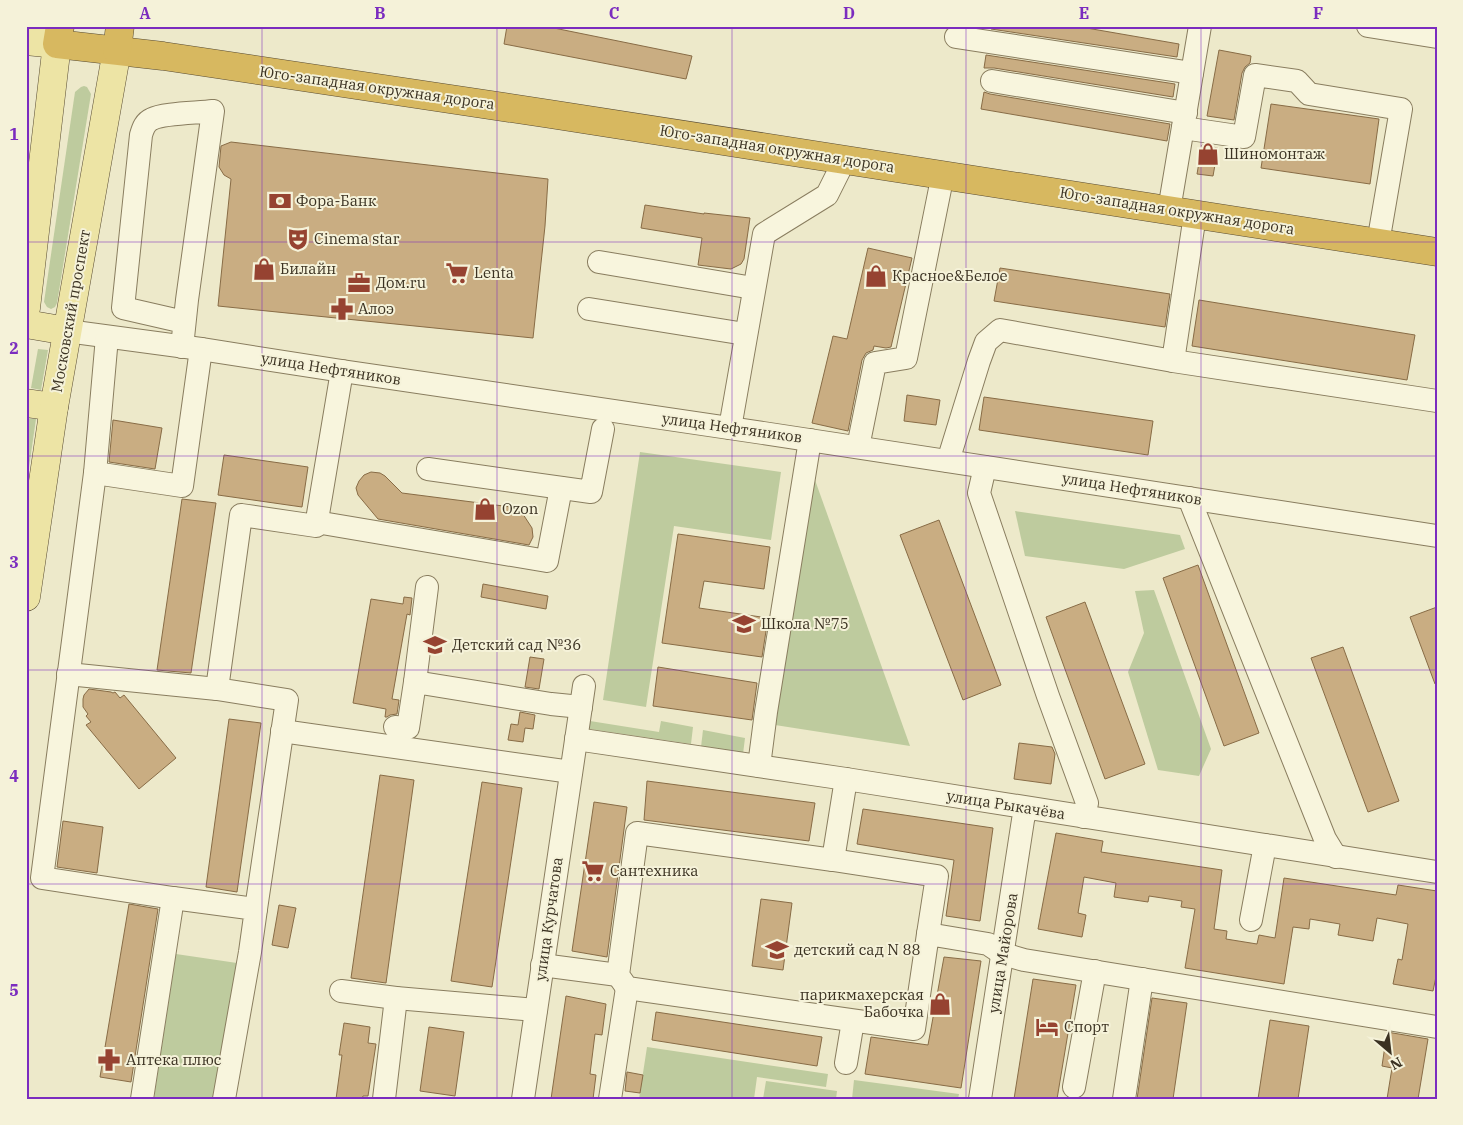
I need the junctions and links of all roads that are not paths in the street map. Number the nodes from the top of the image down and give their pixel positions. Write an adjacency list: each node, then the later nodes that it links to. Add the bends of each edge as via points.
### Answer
1 (1200, 26): 8 (street)
2 (1368, 26): 5 (street)
3 (58, 35): 6 (highway, Юго-западная окружная дорога); 7 (main road); 18 (main road)
4 (956, 37): 8 (street)
5 (1437, 37)
6 (119, 38): 11 (highway, Юго-западная окружная дорога, via 164,56); 22 (main road, Московский проспект)
7 (26, 41)
8 (1192, 73): 10 (street)
9 (992, 81): 10 (street)
10 (1185, 120): 13 (street); 14 (street, via 1244,137 1255,74 1297,81 1309,94 1401,109)
11 (845, 159): 12 (highway, Юго-западная окружная дорога); 17 (street, via 827,195 764,234)
12 (942, 174): 13 (highway, Юго-западная окружная дорога); 34 (street, via 906,358 875,363)
13 (1182, 213): 14 (highway, Юго-западная окружная дорога); 26 (street)
14 (1378, 243): 15 (highway, Юго-западная окружная дорога)
15 (1437, 252)
16 (599, 262): 17 (street)
17 (753, 288): 23 (street)
18 (26, 308)
19 (589, 309): 23 (street)
20 (184, 322): 20 (street, via 123,308 141,135 146,123 158,117 213,112); 25 (street)
21 (26, 324): 22 (main road, улица Нефтяников)
22 (67, 330): 24 (street, улица Нефтяников); 30 (main road, Московский проспект)
23 (746, 334): 31 (street)
24 (107, 337): 25 (street, улица Нефтяников); 38 (street)
25 (192, 348): 27 (street, улица Нефтяников); 38 (street, via 182,486)
26 (1173, 361): 28 (street); 35 (street, via 1000,330 986,342)
27 (342, 371): 31 (street, улица Нефтяников); 41 (street)
28 (1437, 401)
29 (26, 404): 30 (main road)
30 (54, 407): 44 (main road, Московский проспект)
31 (730, 428): 33 (street, улица Нефтяников)
32 (603, 429): 39 (street, via 591,492)
33 (810, 440): 34 (street, улица Нефтяников); 51 (street)
34 (858, 447): 35 (street, улица Нефтяников)
35 (948, 461): 36 (street, улица Нефтяников)
36 (985, 467): 40 (street, улица Нефтяников); 55 (street, via 979,493 1087,803)
37 (428, 469): 39 (street)
38 (95, 473): 45 (street)
39 (561, 488): 41 (street, via 547,561)
40 (1188, 498): 42 (street, улица Нефтяников); 57 (street, via 1325,839)
41 (316, 522): 47 (street, via 316,526 241,515)
42 (1437, 536)
43 (427, 588): 46 (street)
44 (26, 597)
45 (68, 674): 47 (street); 60 (street, via 42,878)
46 (415, 682): 48 (street, via 408,728); 50 (street, улица Курчатова, via 551,704 583,697)
47 (217, 689): 49 (street, via 287,700)
48 (395, 727)
49 (282, 731): 52 (street); 61 (street)
50 (576, 739): 51 (street, улица Рыкачёва); 52 (street, улица Курчатова)
51 (759, 766): 53 (street, улица Рыкачёва)
52 (571, 772): 65 (street, улица Курчатова)
53 (846, 779): 54 (street, улица Рыкачёва); 58 (street)
54 (1026, 808): 55 (street, улица Рыкачёва); 64 (street, улица Майорова)
55 (1084, 817): 56 (street, улица Рыкачёва)
56 (1265, 845): 57 (street, улица Рыкачёва); 62 (street)
57 (1336, 857): 59 (street, улица Рыкачёва)
58 (833, 860): 63 (street, via 937,876); 68 (street, via 636,833)
59 (1437, 872)
60 (173, 898): 61 (street); 76 (street)
61 (256, 909): 77 (street)
62 (1251, 920)
63 (928, 934): 64 (street, via 988,944); 72 (street, via 914,1029)
64 (1003, 954): 66 (street); 81 (street, улица Майорова)
65 (542, 964): 68 (street); 71 (street, улица Курчатова)
66 (1095, 971): 67 (street); 75 (street)
67 (1142, 979): 73 (street); 82 (street)
68 (622, 981): 72 (street); 80 (street)
69 (341, 991): 70 (street)
70 (396, 998): 71 (street); 78 (street)
71 (536, 1010): 79 (street, улица Курчатова)
72 (853, 1021): 74 (street)
73 (1437, 1027)
74 (846, 1063)
75 (1074, 1087)
76 (142, 1099)
77 (224, 1099)
78 (384, 1099)
79 (522, 1099)
80 (610, 1099)
81 (980, 1099)
82 (1124, 1099)

